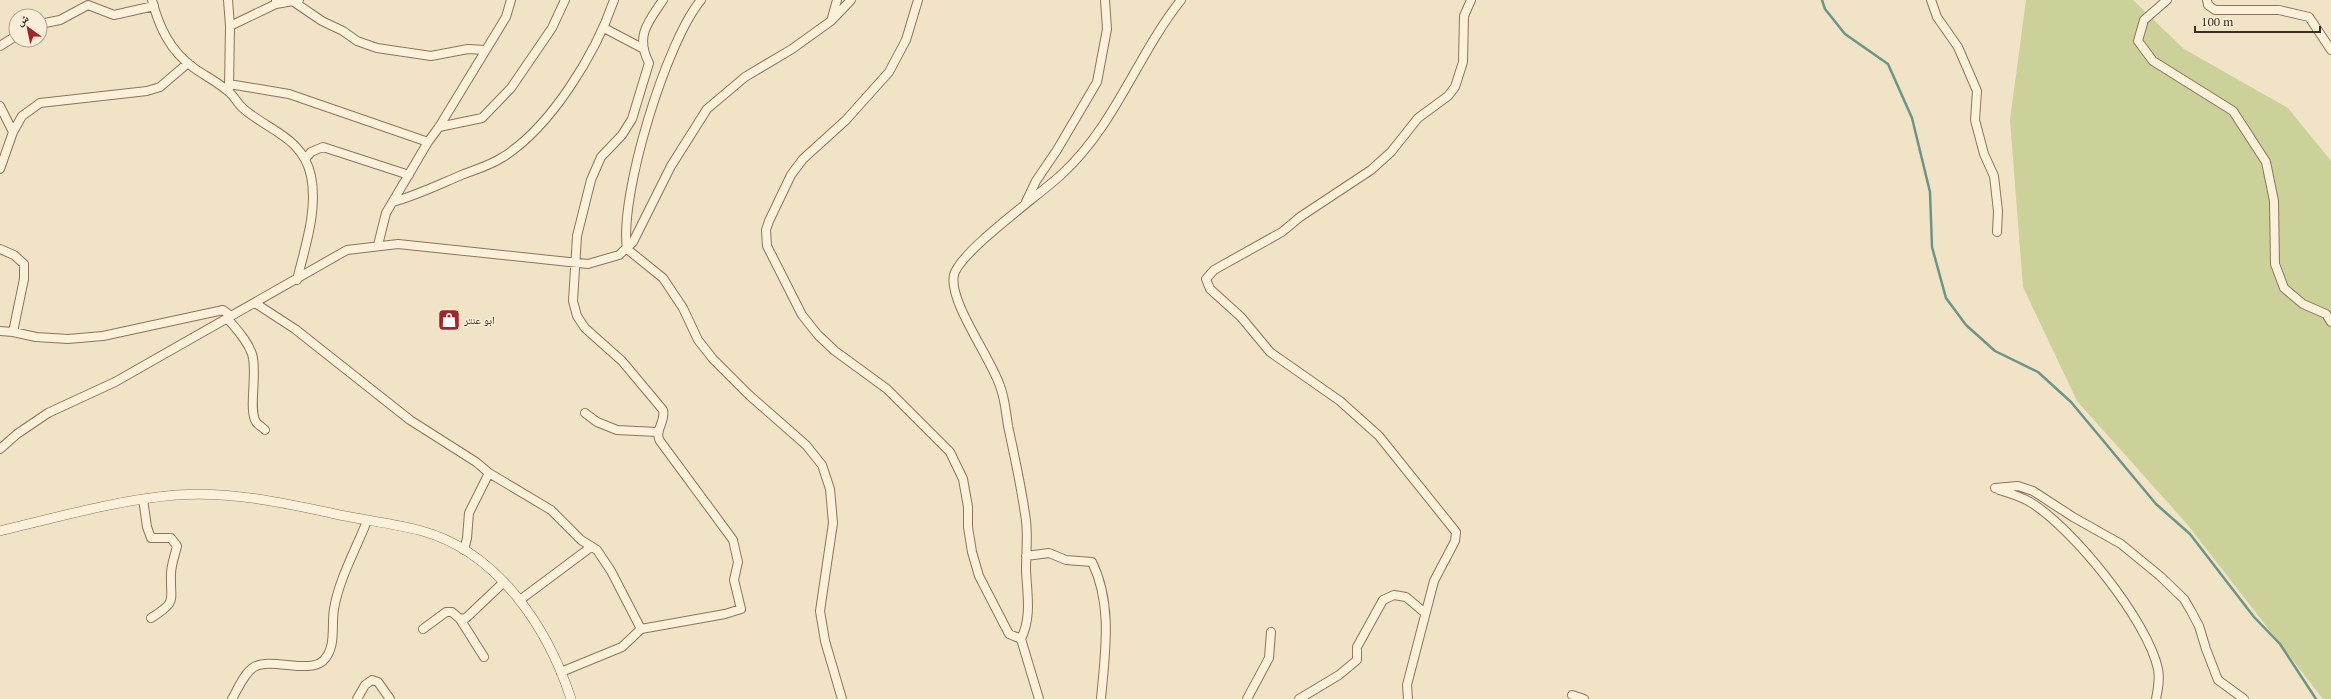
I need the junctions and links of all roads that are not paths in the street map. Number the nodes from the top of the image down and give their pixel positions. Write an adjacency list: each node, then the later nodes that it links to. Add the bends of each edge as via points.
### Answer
1 (228, 0): 21 (street)
2 (511, 0): 24 (street, via 506,16)
3 (565, 0): 29 (street, via 552,28 511,88 482,118)
4 (614, 0): 22 (street)
5 (663, 0): 23 (street, via 644,33)
6 (701, 0): 40 (street, via 692,11 674,46 656,95 628,199 625,227)
7 (837, 0): 19 (street)
8 (851, 0): 19 (street)
9 (918, 0): 67 (street, via 906,40 889,72 846,120 803,159 791,175 769,221 766,230 767,246 802,315 818,335 835,351 888,389 950,452 963,479 972,552 979,576 1009,634)
10 (1105, 0): 36 (street, via 1107,29 1097,82 1065,138 1036,181)
11 (1181, 0): 36 (street, via 1160,29 1095,139 1062,174)
12 (1470, 0): 61 (street, via 1464,16 1463,62 1455,87 1448,96 1418,118 1391,152 1370,170 1282,232 1214,270 1206,279 1210,289 1242,317 1270,352 1340,401 1379,436 1456,532 1455,541 1434,581)
13 (1931, 0): 37 (street, via 1937,17 1958,47 1977,91 1975,120 1984,154 1994,176 1998,211)
14 (2167, 0): 45 (street, via 2144,20 2138,41 2153,61 2233,111 2266,162 2274,201 2275,264 2284,288 2303,304 2326,314)
15 (2207, 0): 25 (street, via 2208,5 2215,10 2280,10 2308,17)
16 (297, 1): 17 (street); 24 (street, via 322,21 343,30 357,41 376,48 430,56 468,49)
17 (276, 2): 21 (street)
18 (153, 3): 20 (street, via 114,16 88,5 60,20); 26 (street, via 163,34)
19 (831, 21): 40 (street, via 792,49 745,77 707,109 675,160 642,227)
20 (48, 22)
21 (230, 26): 27 (street)
22 (604, 28): 23 (street); 35 (street, via 541,125 514,149 492,163 419,195)
23 (642, 48): 41 (street, via 649,63 648,70 632,119 622,134 600,157 591,180 577,236)
24 (486, 50): 29 (street)
25 (2331, 50)
26 (188, 63): 27 (street); 30 (street, via 160,87 147,91 40,103 22,116)
27 (229, 88): 31 (street, via 289,94); 32 (street, via 244,110 273,128)
28 (0, 106): 30 (street)
29 (439, 126): 31 (street)
30 (13, 132): 33 (street)
31 (428, 142): 34 (street)
32 (306, 158): 34 (street, via 311,152 323,147); 42 (street, via 311,176 310,228)
33 (0, 169)
34 (409, 174): 35 (street)
35 (393, 202): 38 (street, via 386,213)
36 (1025, 204): 58 (street, via 965,258 954,274 953,288 1001,387 1025,516)
37 (1997, 232)
38 (378, 245): 41 (street, via 437,246); 42 (street, via 347,250)
39 (0, 249): 47 (street, via 14,255 24,264 24,279)
40 (627, 249): 41 (street, via 602,262); 75 (street, via 662,278 683,308 698,340 713,359 806,445 822,465 830,489 833,523 820,611 825,641)
41 (575, 264): 50 (street, via 573,301 576,316 594,338 622,361 661,408 663,417)
42 (296, 280): 43 (street)
43 (255, 303): 44 (street); 52 (street, via 295,330 410,420)
44 (230, 317): 47 (street, via 223,310 103,336 68,339 36,337); 49 (street, via 252,355 255,371 256,421); 51 (street, via 115,382 48,413)
45 (2331, 322)
46 (0, 331): 47 (street)
47 (13, 332)
48 (585, 413): 50 (street, via 597,422 617,430)
49 (265, 430)
50 (658, 432): 65 (street, via 660,441 733,540 738,562 734,580 741,609)
51 (0, 449)
52 (489, 473): 56 (street, via 551,510); 57 (street, via 469,513)
53 (143, 499): 54 (street, via 187,494 230,496 297,506); 55 (street); 62 (street, via 146,528 151,538 171,538 177,546 171,568 172,600 165,609)
54 (368, 521): 57 (street, via 423,532); 71 (street, via 337,596 331,626 334,636 324,659 312,665 257,666 247,673)
55 (0, 531)
56 (591, 547): 60 (street); 65 (street, via 612,571)
57 (464, 550): 59 (street)
58 (1026, 556): 67 (street, via 1028,609 1026,628); 77 (street, via 1049,553 1066,560 1092,562 1100,578 1105,610 1106,636)
59 (504, 582): 60 (street); 63 (street, via 467,618)
60 (520, 600): 69 (street, via 537,625)
61 (1425, 613): 79 (street, via 1406,597 1394,595 1383,600 1357,647 1357,660 1339,675); 80 (street, via 1407,685)
62 (151, 618)
63 (460, 619): 64 (street, via 452,612 446,612); 68 (street)
64 (422, 629)
65 (641, 629): 69 (street, via 622,647)
66 (1271, 632): 78 (street, via 1269,658)
67 (1021, 639): 76 (street)
68 (484, 657)
69 (561, 672): 74 (street)
70 (1572, 695): 81 (street)
71 (232, 699)
72 (357, 699): 73 (street, via 365,685 372,680 378,682)
73 (390, 699)
74 (571, 699)
75 (842, 699)
76 (1039, 699)
77 (1101, 699)
78 (1247, 699)
79 (1299, 699)
80 (1408, 699)
81 (1584, 699)
82 (2156, 699): 83 (street, via 2158,669 2153,653 2128,608 2106,576 2031,502 1994,488 2018,486 2034,491 2121,544 2160,576 2184,599 2191,611 2218,680)
83 (2244, 699)

